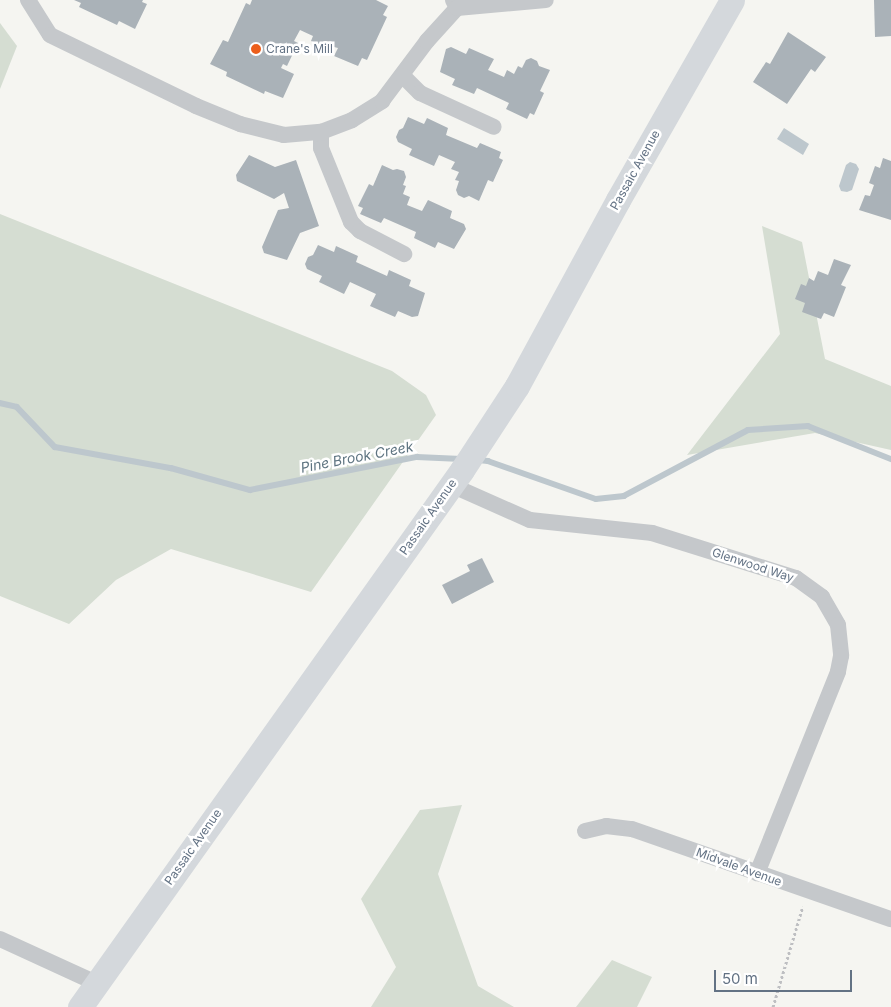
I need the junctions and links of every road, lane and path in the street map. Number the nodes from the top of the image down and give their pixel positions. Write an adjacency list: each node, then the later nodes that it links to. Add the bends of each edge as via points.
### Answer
1 (28, 0): 7 (street, via 50,35 196,106 240,124 284,135)
2 (546, 0): 4 (street)
3 (732, 0): 9 (main road, Passaic Avenue, via 517,386)
4 (455, 4): 5 (street)
5 (403, 76): 6 (street, via 420,93); 7 (street, via 382,101 352,120)
6 (494, 127)
7 (321, 132): 8 (street, via 321,148 351,222 360,231)
8 (404, 254)
9 (456, 478): 11 (street, Glenwood Way, via 530,520 662,536 796,578 822,597 838,624 841,656 838,672); 15 (main road, Passaic Avenue)
10 (585, 831): 11 (street, Midvale Avenue, via 606,826 632,828)
11 (757, 873): 12 (street, Midvale Avenue)
12 (808, 891): 13 (street, Midvale Avenue); 17 (path)
13 (891, 919)
14 (0, 939): 15 (street)
15 (96, 983): 16 (main road, Passaic Avenue)
16 (80, 1007)
17 (773, 1007)

